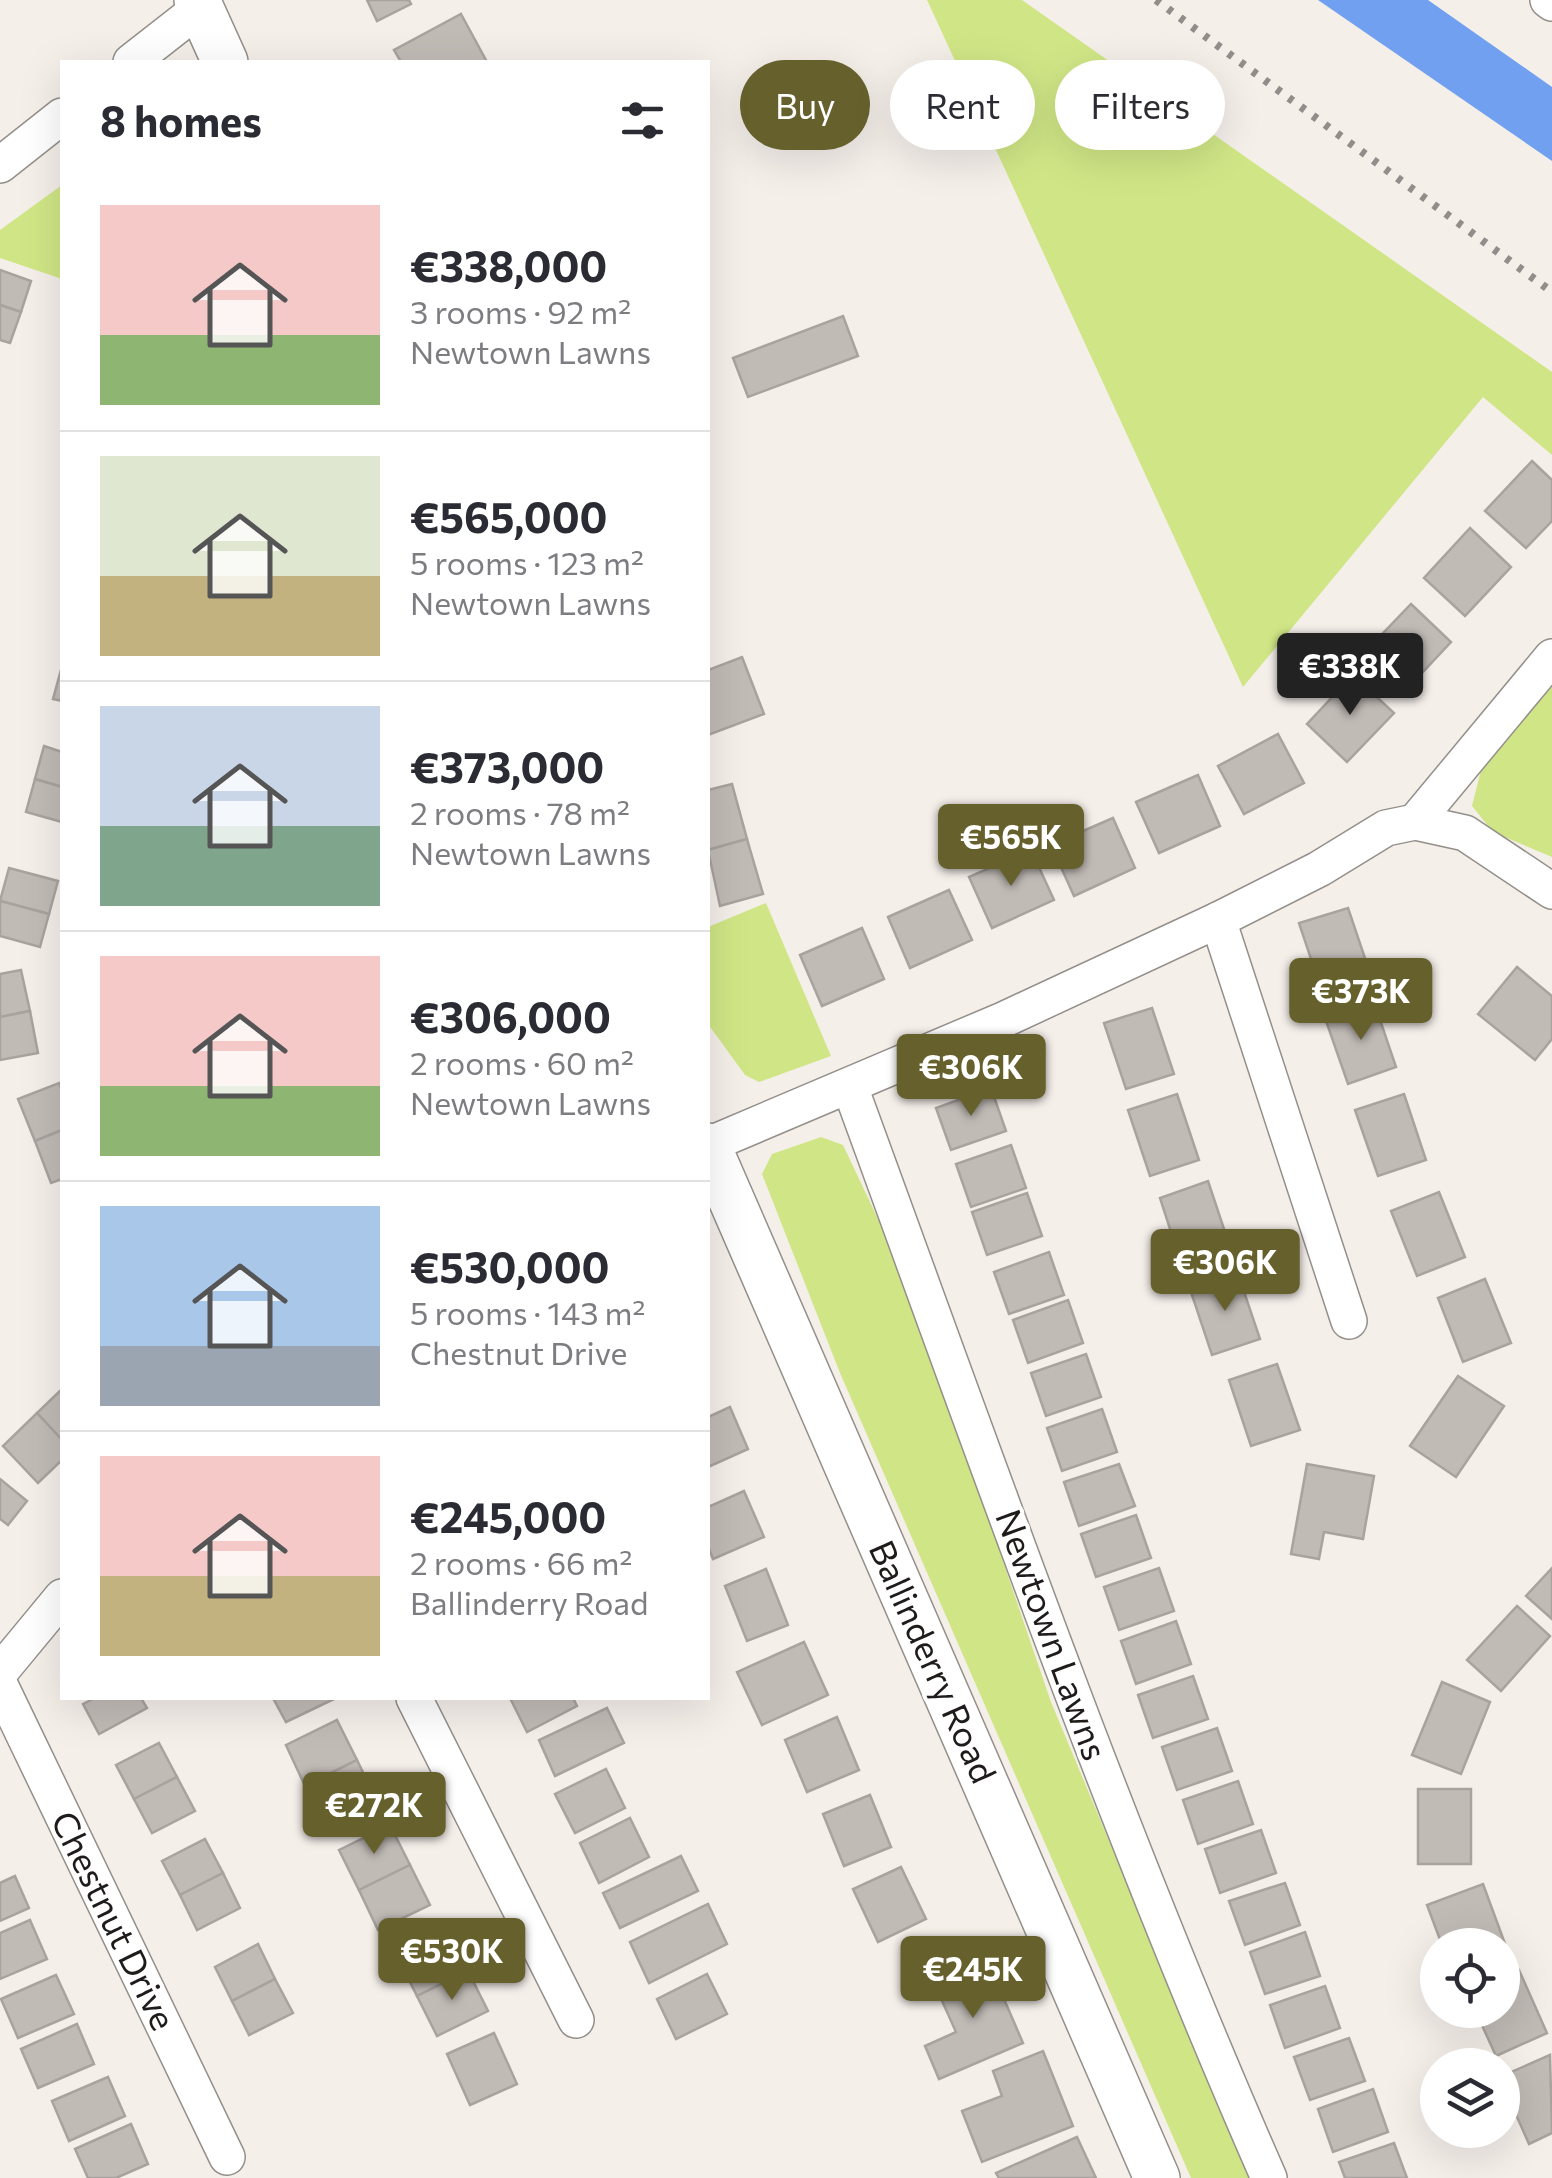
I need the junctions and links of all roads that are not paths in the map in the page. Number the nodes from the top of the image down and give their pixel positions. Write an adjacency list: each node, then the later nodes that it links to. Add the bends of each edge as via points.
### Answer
1 (198, 4): 2 (street); 3 (street)
2 (133, 60)
3 (224, 60)
4 (60, 118): 5 (street)
5 (0, 165)
6 (1552, 657): 7 (street)
7 (1415, 822): 8 (street, via 1465,833); 9 (street, via 1386,828)
8 (1552, 891)
9 (1218, 920): 10 (street); 13 (street)
10 (850, 1087): 11 (street); 21 (street, Newtown Lawns, via 1084,1726 1190,2000)
11 (710, 1145)
12 (710, 1151): 20 (street, Ballinderry Road)
13 (1349, 1321)
14 (60, 1599): 15 (street)
15 (0, 1672)
16 (0, 1685): 19 (street, Chestnut Drive)
17 (415, 1700): 18 (street)
18 (576, 2020)
19 (227, 2157)
20 (1158, 2178)
21 (1269, 2178)

